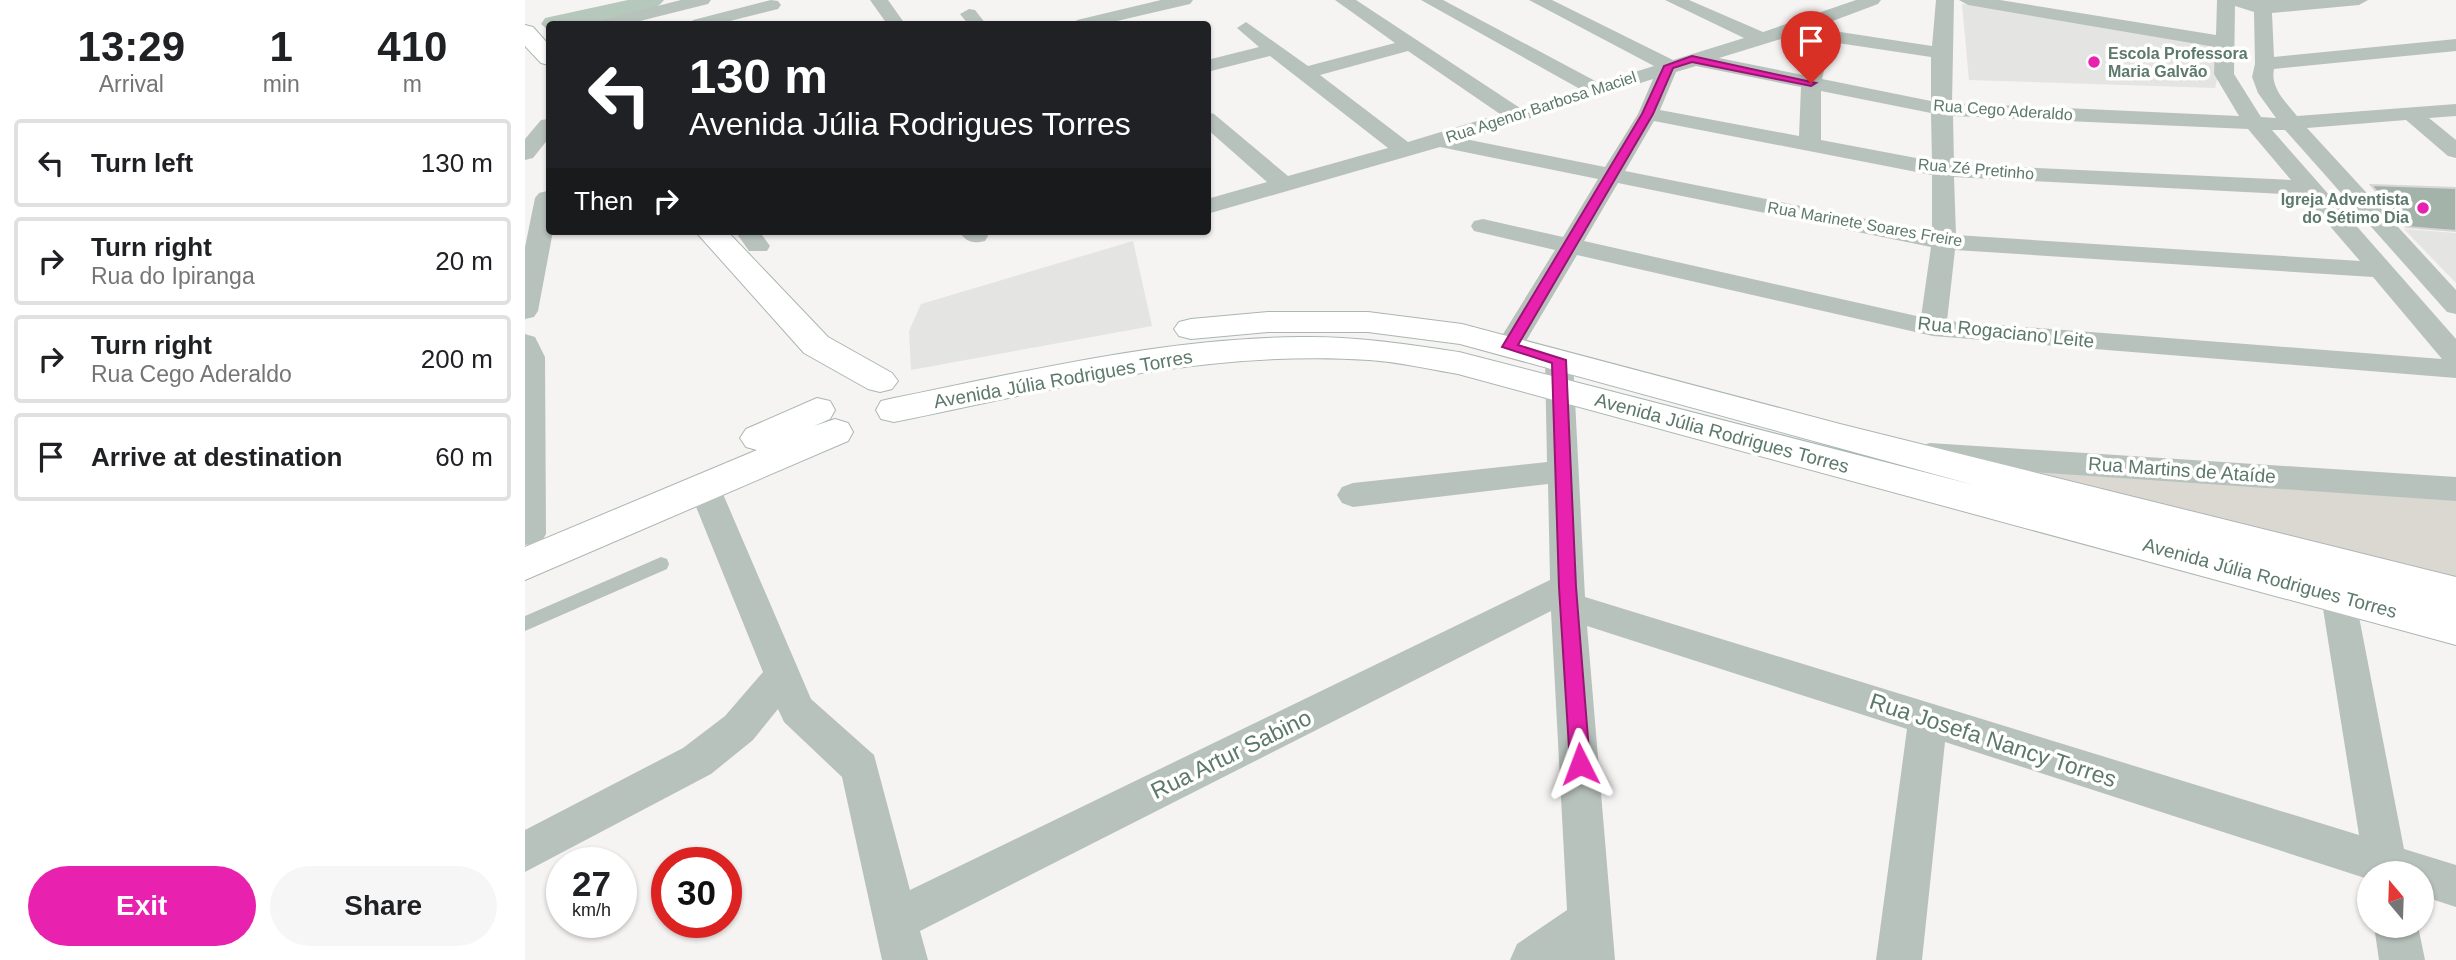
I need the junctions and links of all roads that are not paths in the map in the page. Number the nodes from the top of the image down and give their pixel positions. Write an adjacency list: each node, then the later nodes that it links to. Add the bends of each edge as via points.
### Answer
1 (702, 0): 19 (street)
2 (879, 0): 22 (street)
3 (1184, 0): 18 (street)
4 (1344, 0): 28 (street)
5 (1430, 0): 37 (street)
6 (1538, 0): 32 (street)
7 (1674, 0): 26 (street)
8 (1814, 0): 17 (street)
9 (1872, 0): 17 (street, Rua Agenor Barbosa Maciel)
10 (1945, 0): 31 (street)
11 (1968, 0): 27 (street)
12 (2224, 0): 16 (street); 27 (street)
13 (2359, 0): 15 (street)
14 (771, 2): 20 (street); 21 (street)
15 (2303, 3): 16 (street)
16 (2263, 4): 33 (street)
17 (1842, 11): 24 (street, Rua Agenor Barbosa Maciel)
18 (1091, 19)
19 (620, 21)
20 (709, 21)
21 (779, 21)
22 (894, 21)
23 (1247, 28): 30 (street)
24 (1787, 30): 25 (street); 26 (street, Rua Agenor Barbosa Maciel)
25 (1823, 35): 31 (street); 36 (street)
26 (1760, 38): 32 (street, Rua Agenor Barbosa Maciel)
27 (2222, 42): 45 (street, via 2227,83)
28 (1409, 45): 35 (street); 42 (street)
29 (2456, 45): 33 (street)
30 (1274, 49): 34 (street); 35 (street)
31 (1941, 53): 38 (street)
32 (1680, 63): 36 (street, Rua Cego Aderaldo); 37 (street, Rua Agenor Barbosa Maciel); 40 (street)
33 (2265, 64): 45 (street, via 2262,77)
34 (1211, 65)
35 (1305, 73): 49 (street)
36 (1811, 83): 38 (street, Rua Cego Aderaldo); 48 (street)
37 (1596, 90): 42 (street, Rua Agenor Barbosa Maciel)
38 (1942, 109): 45 (street, Rua Cego Aderaldo); 52 (street)
39 (2456, 110): 41 (street)
40 (1648, 114): 48 (street, Rua Zé Pretinho); 53 (street)
41 (2420, 114): 43 (street); 45 (street, Rua Cego Aderaldo); 50 (street)
42 (1516, 116): 47 (street, Rua Agenor Barbosa Maciel)
43 (2456, 117)
44 (1211, 121): 54 (street)
45 (2274, 124): 55 (street); 63 (street)
46 (546, 128): 51 (street)
47 (1439, 140): 49 (street, Rua Agenor Barbosa Maciel); 53 (street, Rua Marinete Soares Freire)
48 (1810, 145): 52 (street, Rua Zé Pretinho)
49 (1404, 150): 54 (street, Rua Agenor Barbosa Maciel)
50 (2456, 151)
51 (525, 153)
52 (1942, 170): 55 (street, Rua Zé Pretinho); 60 (street)
53 (1612, 175): 60 (street, Rua Marinete Soares Freire); 61 (street)
54 (1284, 185): 56 (street, Rua Agenor Barbosa Maciel)
55 (2310, 188): 62 (street)
56 (1211, 206)
57 (540, 210): 64 (street)
58 (1483, 226): 61 (street, Rua Rogaciano Leite)
59 (714, 235): 69 (main road)
60 (1944, 242): 62 (street, Rua Marinete Soares Freire); 67 (street)
61 (1570, 246): 67 (street, Rua Rogaciano Leite); 70 (street)
62 (2380, 270): 65 (street)
63 (2456, 306)
64 (525, 311)
65 (2427, 323): 66 (street); 72 (street)
66 (2456, 326)
67 (1933, 328): 73 (street, Rua Rogaciano Leite)
68 (525, 343): 83 (street, via 530,357)
69 (816, 345): 75 (main road); 76 (main road)
70 (1509, 347): 71 (main road, Avenida Júlia Rodrigues Torres); 74 (main road, Avenida Júlia Rodrigues Torres)
71 (1466, 350): 74 (main road, Avenida Júlia Rodrigues Torres); 75 (main road, Avenida Júlia Rodrigues Torres, via 1174,343)
72 (2456, 358)
73 (2456, 369)
74 (1560, 376): 77 (main road, Avenida Júlia Rodrigues Torres); 79 (street)
75 (890, 392): 76 (main road, via 861,430)
76 (825, 415): 80 (main road); 83 (main road)
77 (1836, 449): 78 (main road, Avenida Júlia Rodrigues Torres); 86 (main road, Avenida Júlia Rodrigues Torres)
78 (1907, 452): 81 (street, Rua Martins de Ataíde); 85 (main road, Avenida Júlia Rodrigues Torres)
79 (1562, 471): 82 (street); 87 (street)
80 (704, 487): 83 (main road); 90 (street)
81 (2456, 489)
82 (1353, 495)
83 (527, 531)
84 (661, 564): 88 (lane)
85 (2456, 594)
86 (2338, 596): 89 (main road, Avenida Júlia Rodrigues Torres); 94 (street)
87 (1569, 597): 91 (street, Rua Josefa Nancy Torres); 98 (street, Rua Artur Sabino); 99 (street)
88 (525, 624)
89 (2456, 627)
90 (783, 675): 92 (street, via 739,728 697,761); 98 (street, via 797,710 860,768)
91 (1928, 719): 93 (street, Rua Josefa Nancy Torres); 101 (street)
92 (525, 852)
93 (2371, 861)
94 (2400, 861)
95 (2434, 880): 96 (street, Rua Josefa Nancy Torres)
96 (2456, 886)
97 (2398, 938): 102 (street)
98 (900, 940)
99 (1591, 941): 100 (street)
100 (1533, 960)
101 (1899, 960)
102 (2402, 960)

